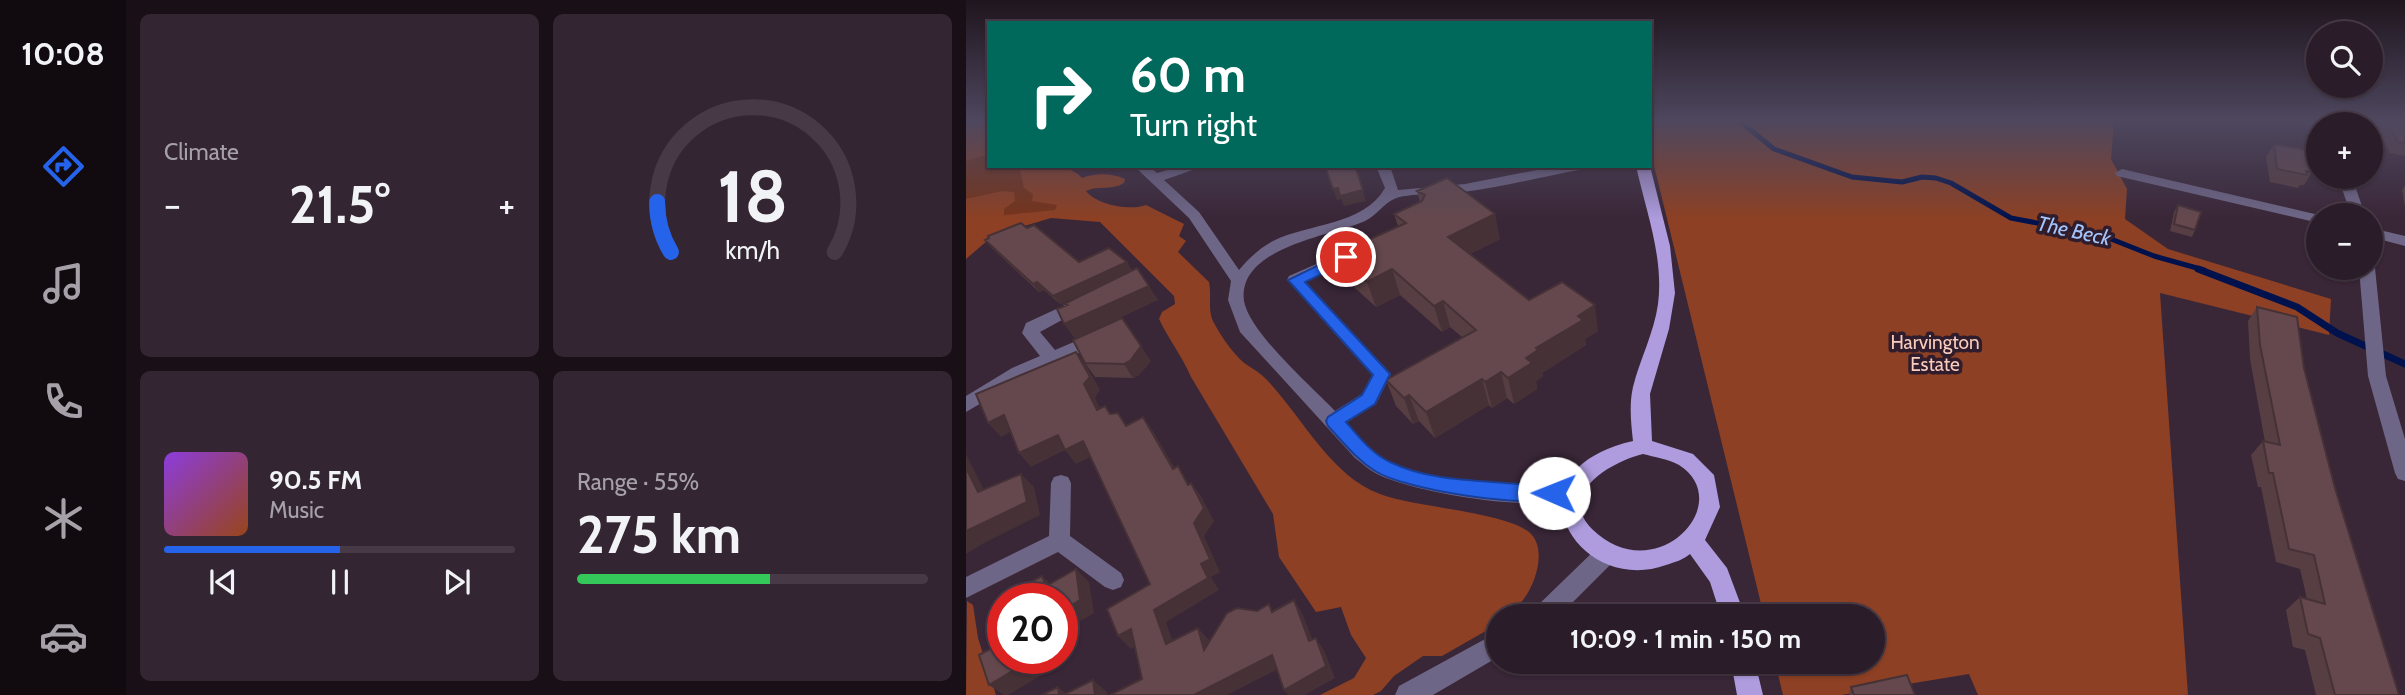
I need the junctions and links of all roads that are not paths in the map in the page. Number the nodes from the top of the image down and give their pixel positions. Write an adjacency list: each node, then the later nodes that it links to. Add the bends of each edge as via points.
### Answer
1 (1143, 168): 7 (street)
2 (1189, 168): 7 (street)
3 (1384, 168): 8 (street, via 1392,188)
4 (1569, 168): 8 (street, via 1477,186)
5 (1643, 168): 20 (main road, via 1667,293 1642,389)
6 (2122, 173): 9 (street)
7 (1154, 178): 14 (street, via 1194,215)
8 (1390, 195): 14 (street, via 1360,218 1276,245)
9 (2306, 216)
10 (2383, 235): 11 (street)
11 (2405, 241)
12 (1371, 245): 19 (street, via 1295,280 1382,374 1369,400)
13 (2368, 280): 21 (street, via 2377,376)
14 (1239, 281): 19 (street, via 1237,300 1246,328)
15 (1091, 297): 17 (street, via 1032,327 1031,333)
16 (1112, 331): 17 (street)
17 (1052, 358): 18 (street)
18 (966, 405)
19 (1334, 421): 23 (street, via 1383,467 1436,484 1535,494)
20 (1643, 446): 23 (main road, via 1624,449 1592,465); 25 (main road, via 1677,454 1704,478 1711,508)
21 (2405, 473)
22 (1061, 483): 24 (street)
23 (1573, 492): 26 (main road, via 1572,510 1579,530)
24 (1059, 541): 27 (street); 28 (street)
25 (1692, 541): 26 (main road, via 1676,554 1643,562); 30 (main road, via 1715,567)
26 (1606, 554): 29 (street)
27 (1113, 580)
28 (966, 588)
29 (1555, 604)
30 (1730, 604)
31 (1486, 651): 33 (street)
32 (1746, 674): 34 (main road)
33 (1408, 695)
34 (1750, 695)

